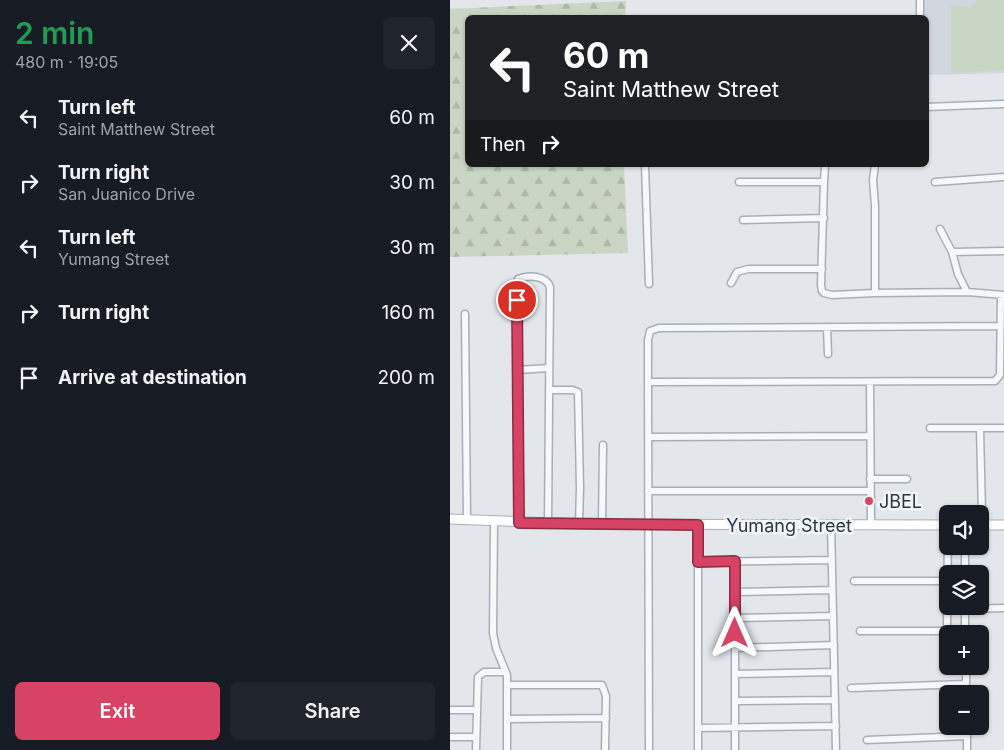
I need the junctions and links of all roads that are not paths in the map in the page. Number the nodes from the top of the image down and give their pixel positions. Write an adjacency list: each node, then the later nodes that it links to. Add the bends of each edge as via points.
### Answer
1 (920, 0): 2 (street)
2 (920, 15)
3 (1004, 104): 4 (street)
4 (929, 107)
5 (645, 167): 19 (street)
6 (825, 167): 10 (street)
7 (875, 167): 21 (street)
8 (1004, 177): 11 (street)
9 (739, 182): 10 (street)
10 (824, 182): 12 (street)
11 (935, 182)
12 (824, 218): 13 (street); 17 (street)
13 (744, 220)
14 (940, 229): 16 (street)
15 (1004, 251): 16 (street)
16 (952, 252): 20 (street)
17 (822, 269): 18 (street, via 748,269 737,272); 21 (street, via 824,293)
18 (731, 283)
19 (649, 284)
20 (967, 292): 21 (street); 22 (street)
21 (876, 293)
22 (1003, 295): 24 (street)
23 (465, 314): 44 (street)
24 (1000, 326): 25 (street); 30 (street, via 1000,378 995,381)
25 (827, 327): 26 (street); 29 (street, via 655,328 648,340)
26 (828, 354)
27 (549, 368): 28 (street); 28 (street, via 549,283 542,278 524,277 517,281); 31 (street)
28 (517, 370): 46 (street)
29 (648, 382): 30 (street); 36 (street)
30 (870, 382): 35 (street)
31 (550, 390): 47 (street); 48 (street, via 578,392)
32 (930, 428): 33 (street)
33 (980, 428): 34 (street); 42 (street)
34 (1004, 428)
35 (870, 436): 36 (street); 38 (street)
36 (649, 437): 40 (street)
37 (603, 445): 49 (street)
38 (870, 479): 39 (street); 41 (street)
39 (907, 479)
40 (648, 491): 41 (street); 50 (street)
41 (870, 491): 53 (street)
42 (982, 505)
43 (450, 519): 44 (main road, Yumang Street)
44 (467, 520): 45 (main road, Yumang Street)
45 (494, 522): 46 (main road, Yumang Street); 72 (street, via 493,633)
46 (519, 523): 47 (main road, Yumang Street)
47 (548, 524): 48 (main road, Yumang Street)
48 (579, 524): 49 (main road, Yumang Street)
49 (602, 524): 50 (main road, Yumang Street)
50 (648, 524): 52 (main road, Yumang Street); 95 (street)
51 (831, 524): 52 (main road, Yumang Street); 53 (main road, Yumang Street); 57 (street)
52 (698, 525): 59 (street)
53 (872, 525): 56 (main road, Yumang Street)
54 (989, 525): 55 (main road)
55 (1004, 525)
56 (939, 527)
57 (832, 560): 58 (street); 62 (street)
58 (735, 561): 59 (street); 63 (street)
59 (698, 562): 86 (street)
60 (854, 581): 61 (street)
61 (939, 581)
62 (832, 590): 63 (street); 67 (street)
63 (735, 592): 68 (street)
64 (989, 608): 65 (street)
65 (1004, 608)
66 (947, 615): 69 (street, via 945,631)
67 (833, 616): 68 (street); 70 (street)
68 (735, 618): 71 (street)
69 (860, 631)
70 (834, 645): 71 (street); 73 (street)
71 (735, 648): 74 (street)
72 (506, 672): 77 (street); 82 (street, via 480,674)
73 (834, 672): 74 (street); 79 (street)
74 (734, 674): 80 (street)
75 (966, 675): 76 (street)
76 (966, 684): 78 (street)
77 (507, 686): 83 (street, via 602,685 606,692); 84 (street)
78 (851, 688)
79 (835, 700): 80 (street); 85 (street)
80 (734, 701): 87 (street)
81 (450, 710): 82 (street)
82 (476, 710): 90 (street)
83 (606, 718): 84 (street); 94 (street)
84 (507, 719): 93 (street)
85 (836, 726): 87 (street); 98 (street)
86 (698, 728): 87 (street); 96 (street)
87 (734, 729): 97 (street)
88 (967, 736): 91 (street); 99 (street)
89 (450, 737): 90 (street)
90 (476, 737): 92 (street)
91 (867, 740)
92 (476, 750)
93 (507, 750)
94 (605, 750)
95 (649, 750)
96 (698, 750)
97 (734, 750)
98 (836, 750)
99 (967, 750)

